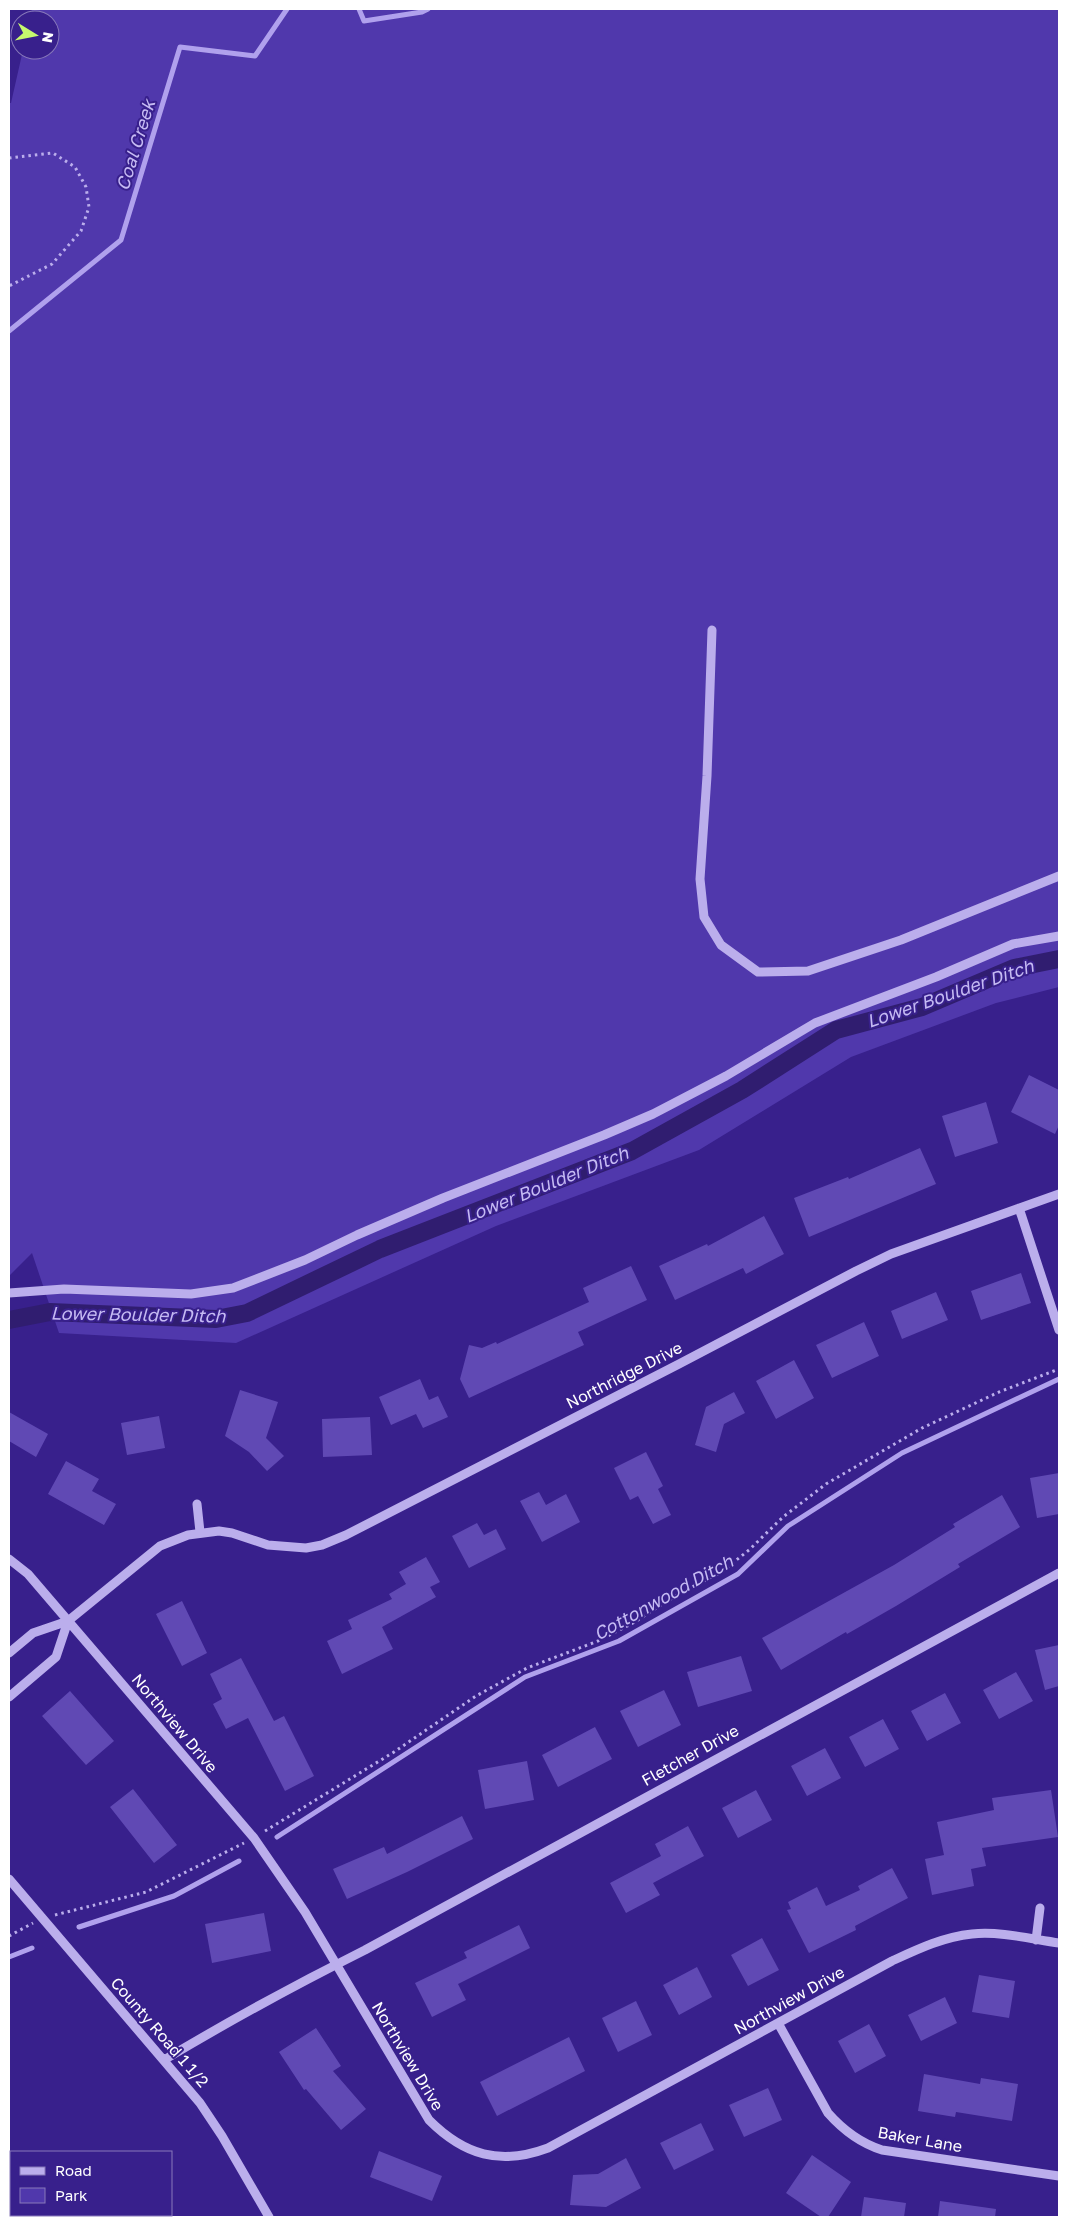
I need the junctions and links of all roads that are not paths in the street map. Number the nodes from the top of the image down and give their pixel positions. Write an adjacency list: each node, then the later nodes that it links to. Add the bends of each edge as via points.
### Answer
1 (712, 630): 2 (street, via 700,879 704,918 721,946 758,972 808,971 901,940)
2 (1059, 876)
3 (1059, 936): 6 (street, via 1013,944 815,1023 726,1076 653,1114 443,1198 305,1260 233,1288 191,1294 64,1289)
4 (1059, 1194): 5 (street, Northridge Drive)
5 (1019, 1208): 7 (street); 9 (street, Northridge Drive, via 892,1254 856,1271 322,1545 287,1548 232,1533)
6 (9, 1293)
7 (1059, 1330)
8 (197, 1504): 9 (street)
9 (200, 1532): 12 (street, Northridge Drive, via 160,1546)
10 (9, 1559): 12 (street, Northview Drive, via 28,1574)
11 (1059, 1573): 19 (street, Fletcher Drive)
12 (68, 1621): 13 (street, Northridge Drive, via 33,1632); 14 (street, via 56,1657); 19 (street, Northview Drive, via 254,1838)
13 (9, 1653)
14 (9, 1697)
15 (9, 1879): 21 (street, County Road 1 1/2)
16 (1040, 1908): 17 (street)
17 (1036, 1940): 18 (street, Northview Drive); 20 (street, Northview Drive, via 972,1934 928,1944)
18 (1059, 1943)
19 (336, 1965): 20 (street, Northview Drive, via 429,2120 454,2142 488,2155 524,2156 548,2148); 21 (street, Fletcher Drive)
20 (778, 2023): 22 (street, Baker Lane, via 828,2113 856,2139 882,2150)
21 (164, 2060): 23 (street, County Road 1 1/2, via 200,2102)
22 (1059, 2176)
23 (269, 2217)

